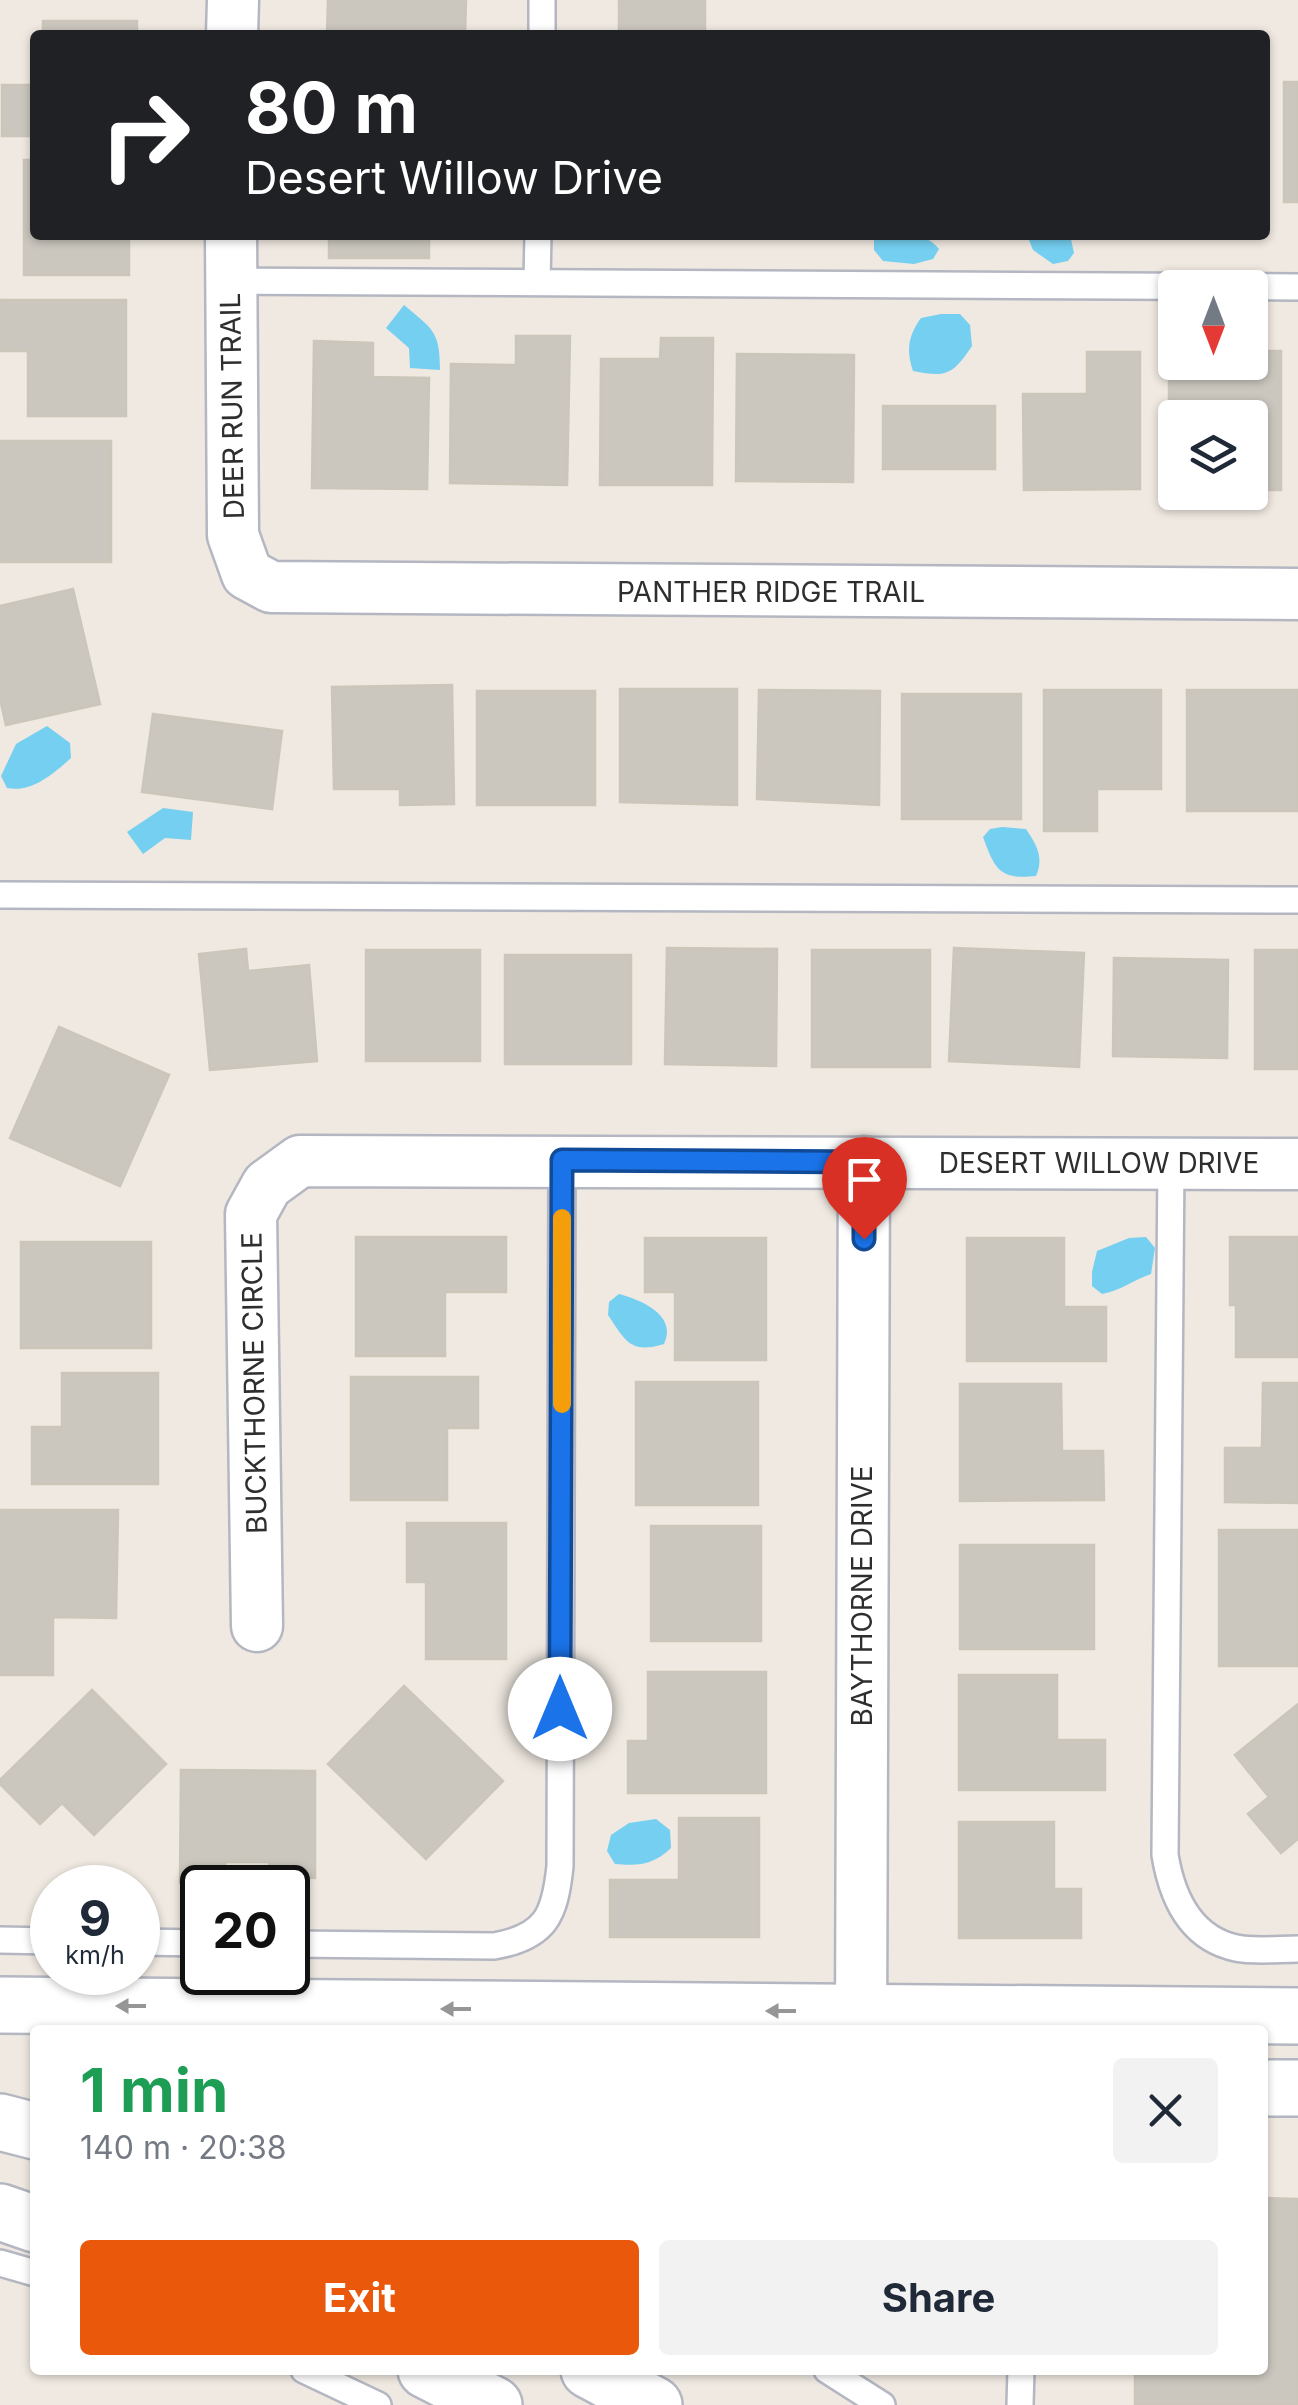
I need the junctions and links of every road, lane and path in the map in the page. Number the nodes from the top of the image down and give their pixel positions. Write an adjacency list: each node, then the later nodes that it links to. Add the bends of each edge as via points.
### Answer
1 (233, 0): 3 (street)
2 (542, 0): 4 (lane)
3 (232, 30)
4 (542, 30)
5 (538, 240): 7 (lane)
6 (231, 258): 7 (lane); 9 (street, DEER RUN TRAIL, via 233,535)
7 (537, 281): 8 (lane)
8 (1298, 287)
9 (247, 574): 10 (street, PANTHER RIDGE TRAIL, via 271,587 332,590)
10 (1298, 594)
11 (0, 895): 12 (lane)
12 (1298, 900)
13 (562, 1160): 14 (street, DESERT WILLOW DRIVE); 15 (street, DESERT WILLOW DRIVE); 21 (lane, via 557,1898 549,1919 520,1942)
14 (300, 1161): 18 (street, BUCKTHORNE CIRCLE, via 267,1185 252,1214)
15 (864, 1162): 16 (street, DESERT WILLOW DRIVE); 25 (street, BAYTHORNE DRIVE)
16 (1171, 1163): 17 (street, DESERT WILLOW DRIVE); 22 (lane, via 1165,1855 1178,1903 1208,1937 1236,1948)
17 (1298, 1164)
18 (257, 1626)
19 (0, 1940): 20 (lane)
20 (30, 1941)
21 (310, 1944)
22 (1298, 1949)
23 (0, 2005): 25 (street, one-way to 23)
24 (1298, 2016): 25 (street)
25 (861, 2021)
26 (1268, 2088): 27 (street)
27 (1298, 2088)
28 (0, 2122): 29 (street)
29 (30, 2130)
30 (30, 2150): 31 (street)
31 (0, 2156)
32 (0, 2212): 33 (street)
33 (30, 2222)
34 (0, 2263): 35 (lane)
35 (30, 2272)
36 (315, 2375): 41 (lane)
37 (436, 2375): 42 (street)
38 (598, 2375): 43 (street)
39 (835, 2375): 44 (lane)
40 (1021, 2375): 45 (lane)
41 (378, 2405)
42 (494, 2405)
43 (654, 2405)
44 (882, 2405)
45 (1020, 2405)

